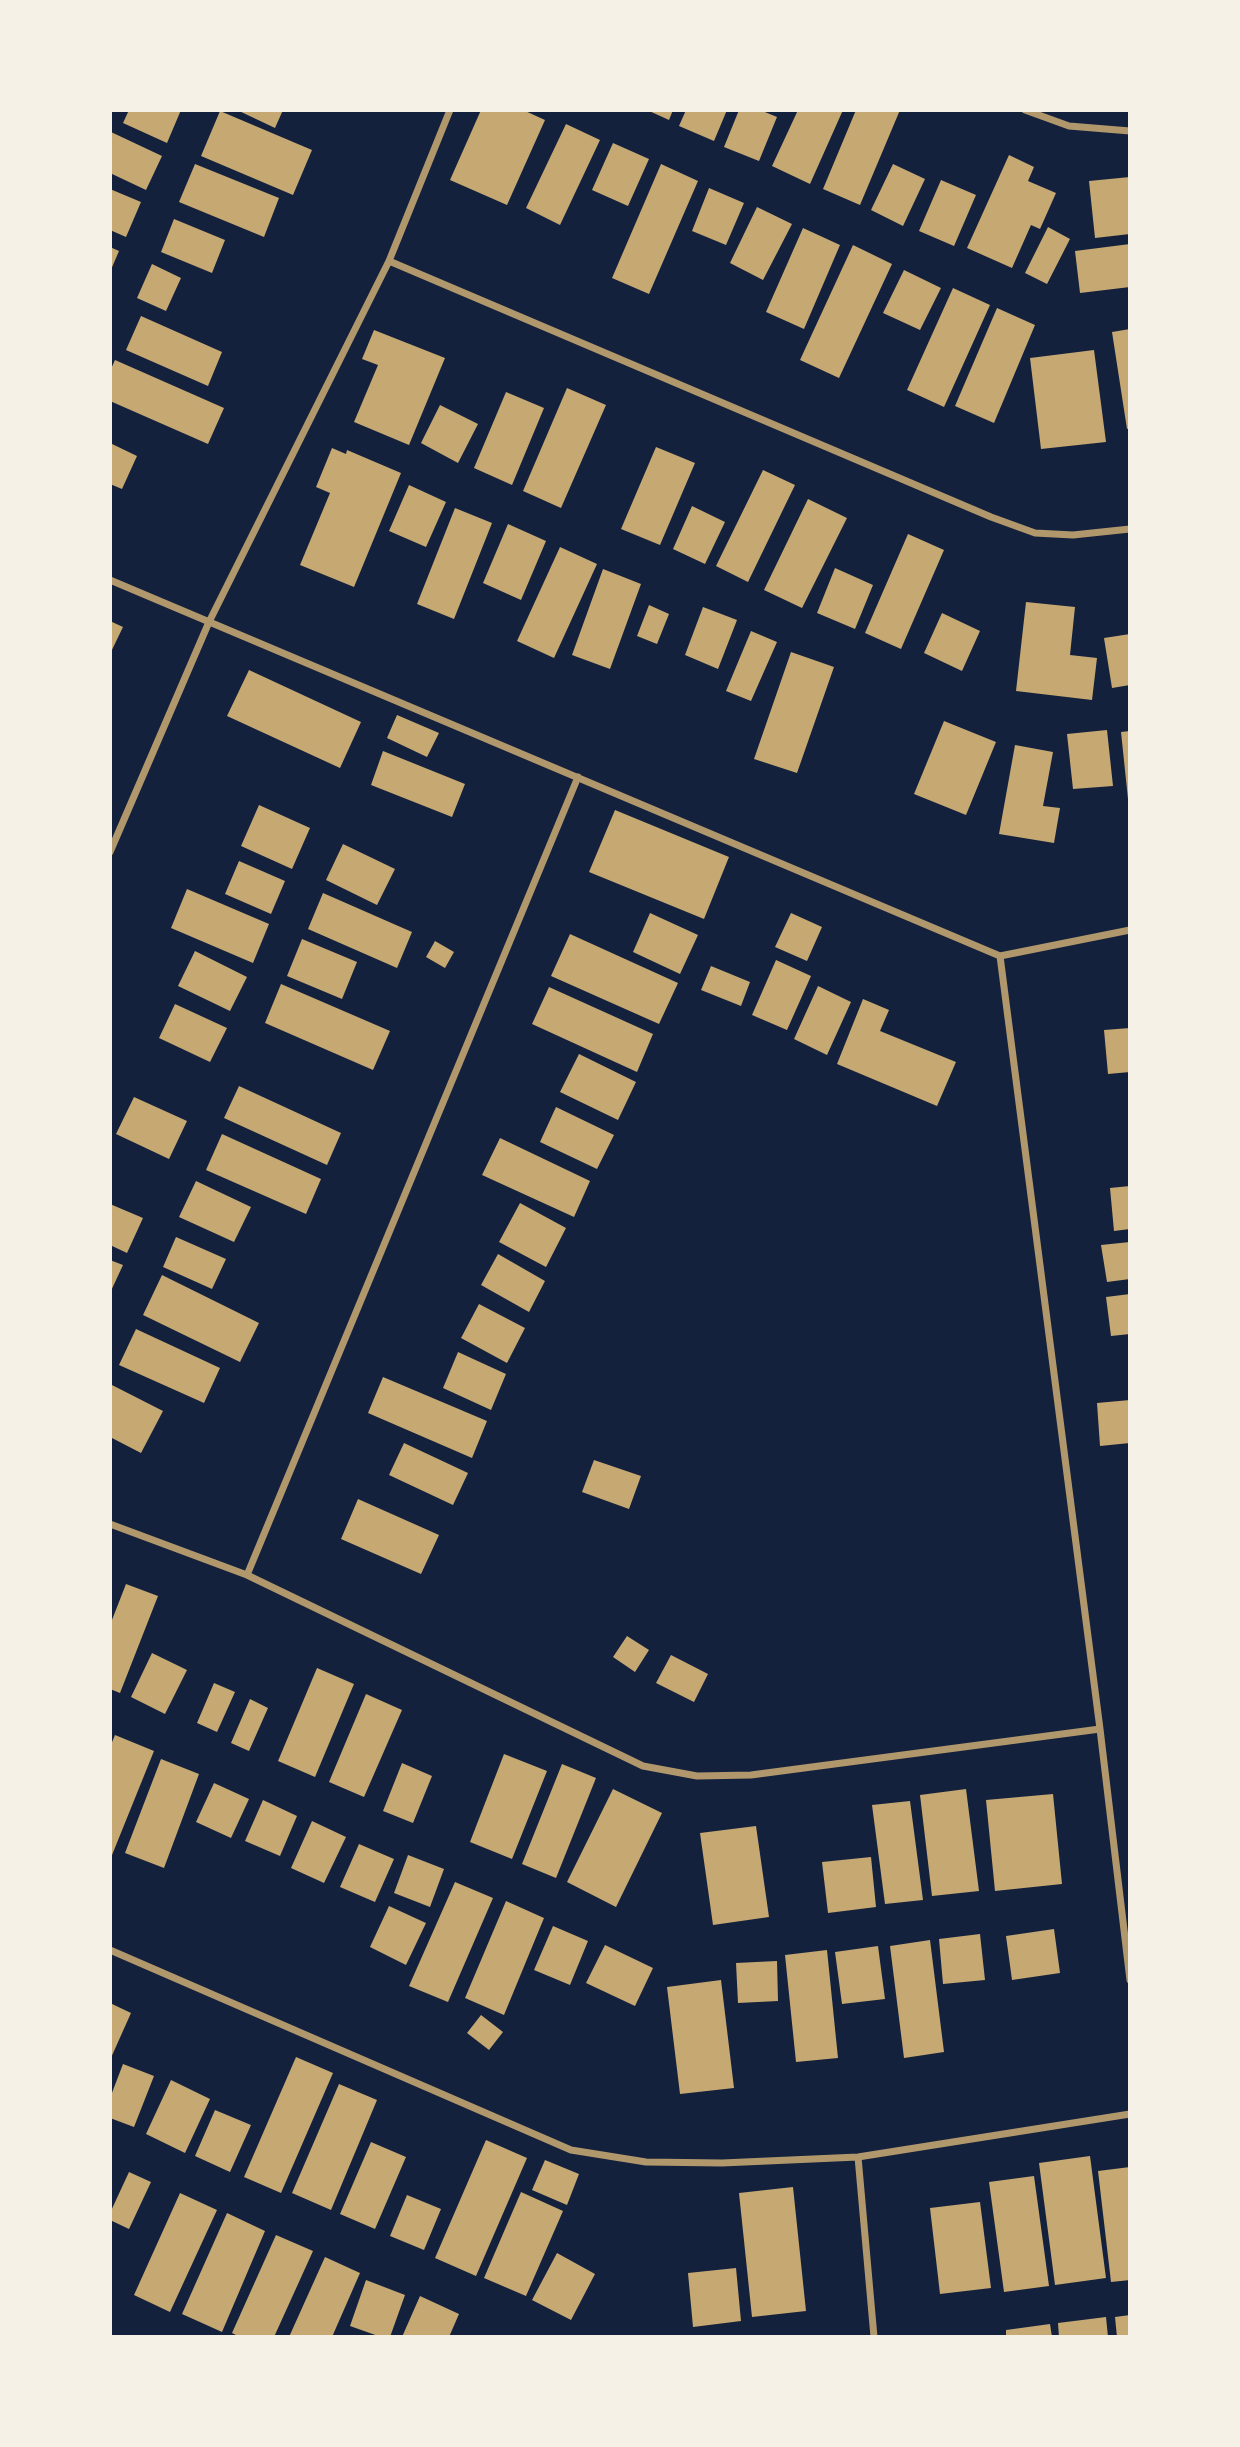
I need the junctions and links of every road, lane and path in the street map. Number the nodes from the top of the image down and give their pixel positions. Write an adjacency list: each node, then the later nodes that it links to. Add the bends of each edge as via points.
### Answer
1 (450, 110): 4 (street)
2 (1025, 110): 3 (street, via 1069,126)
3 (1130, 131)
4 (389, 261): 5 (street, via 1035,533 1073,535); 7 (street)
5 (1130, 529)
6 (110, 580): 7 (street)
7 (209, 622): 8 (street); 9 (street)
8 (578, 777): 11 (street); 13 (street)
9 (110, 852)
10 (1130, 929): 11 (street)
11 (1000, 956): 14 (street)
12 (110, 1524): 13 (street)
13 (247, 1575): 14 (street, via 643,1766 697,1776 751,1774)
14 (1100, 1729): 16 (street)
15 (110, 1950): 18 (street, via 571,2150 658,2162 722,2164)
16 (1130, 1980)
17 (1130, 2114): 18 (street)
18 (858, 2157): 19 (street)
19 (874, 2337)

